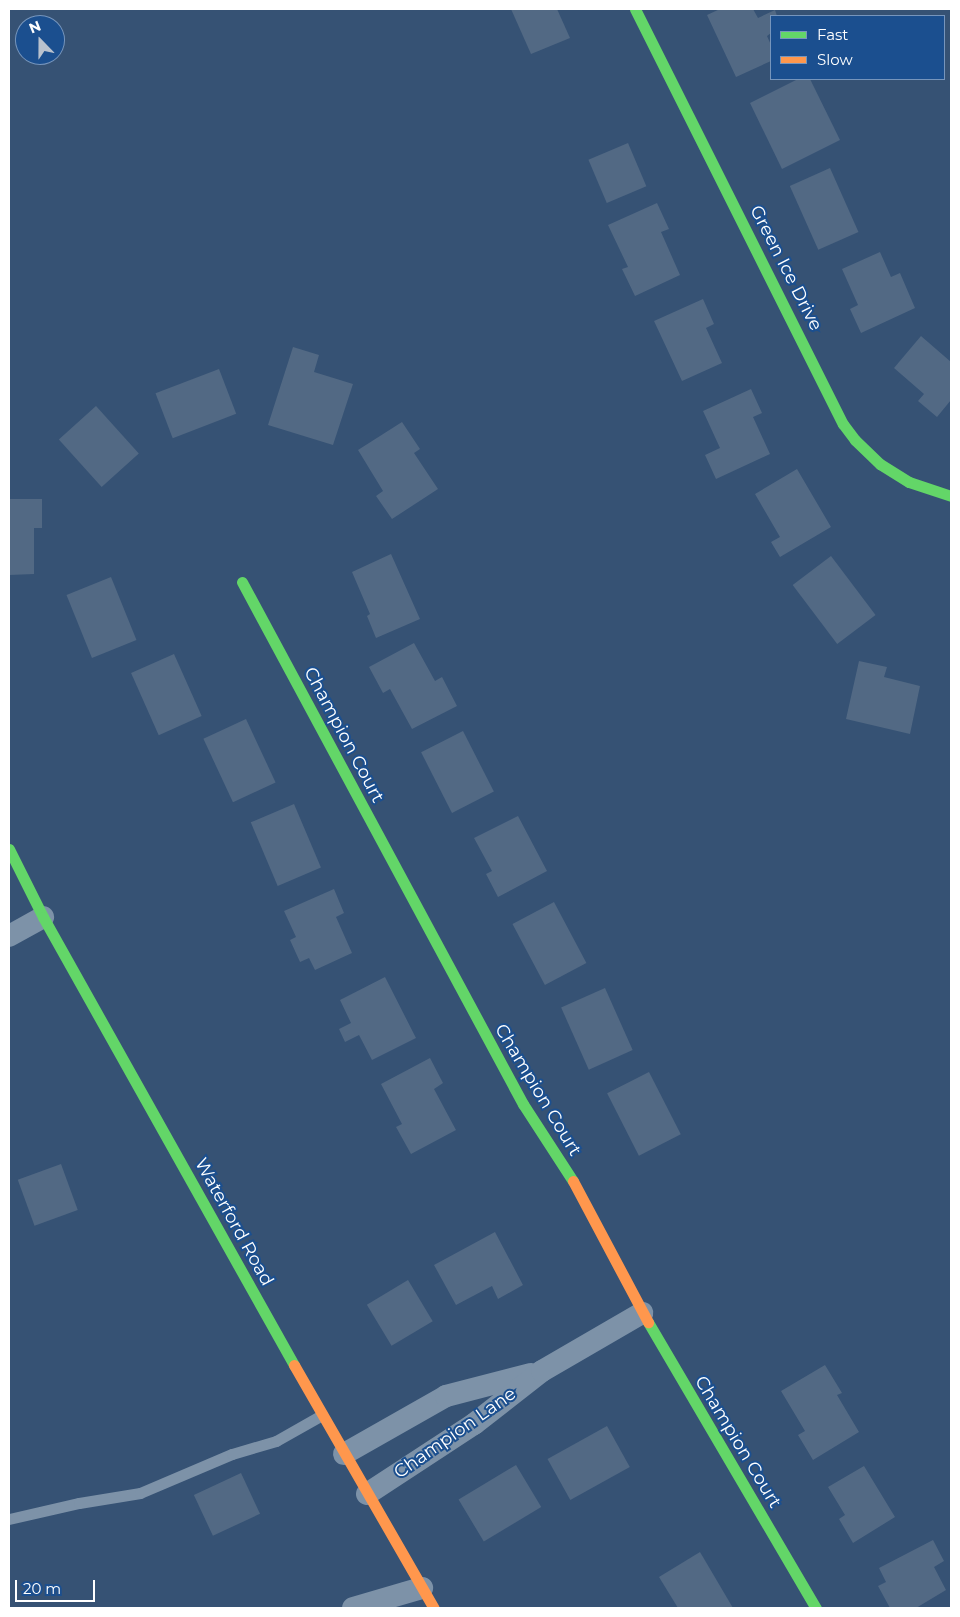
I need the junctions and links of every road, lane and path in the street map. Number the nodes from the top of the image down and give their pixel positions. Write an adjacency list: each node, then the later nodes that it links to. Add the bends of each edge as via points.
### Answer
1 (635, 9): 2 (street, Green Ice Drive, via 843,424 880,464 910,482)
2 (951, 496)
3 (242, 582): 7 (street, Champion Court, via 523,1104 574,1184)
4 (9, 849): 5 (street, Waterford Road)
5 (43, 917): 6 (street); 9 (street, Waterford Road)
6 (9, 936)
7 (642, 1313): 8 (street, Champion Lane); 16 (street, Champion Court)
8 (542, 1371): 10 (street, Champion Lane, via 446,1396); 11 (street, Champion Lane, via 474,1424)
9 (322, 1415): 10 (street, Waterford Road); 12 (lane, via 276,1441 232,1454 140,1493 79,1503)
10 (344, 1454): 11 (street, Waterford Road)
11 (367, 1494): 13 (street, Waterford Road)
12 (9, 1520)
13 (422, 1588): 14 (street); 15 (street, Waterford Road)
14 (353, 1608)
15 (434, 1608)
16 (816, 1608)

